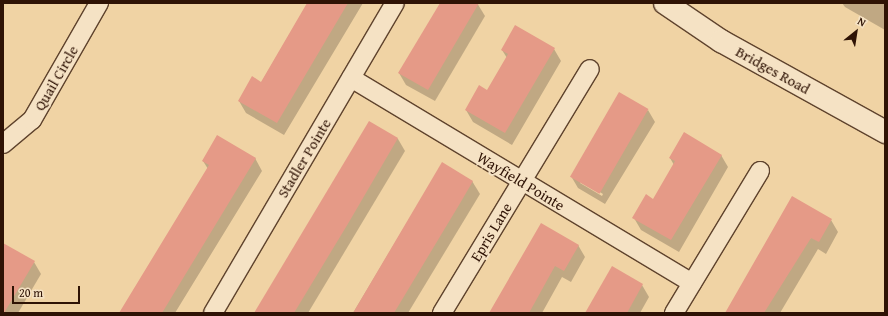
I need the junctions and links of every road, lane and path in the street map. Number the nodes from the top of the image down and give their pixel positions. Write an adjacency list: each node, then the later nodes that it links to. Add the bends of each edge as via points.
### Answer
1 (99, 3): 7 (street, Quail Circle, via 32,120)
2 (395, 3): 5 (street, Stadler Pointe)
3 (665, 3): 6 (street, Bridges Road, via 721,41)
4 (590, 69): 9 (street, Epris Lane)
5 (351, 78): 9 (street, Wayfield Pointe); 11 (street, Stadler Pointe)
6 (884, 129)
7 (3, 144)
8 (760, 171): 10 (street)
9 (521, 182): 10 (street, Wayfield Pointe); 12 (street, Epris Lane)
10 (692, 283): 13 (street)
11 (213, 313)
12 (442, 313)
13 (674, 313)

